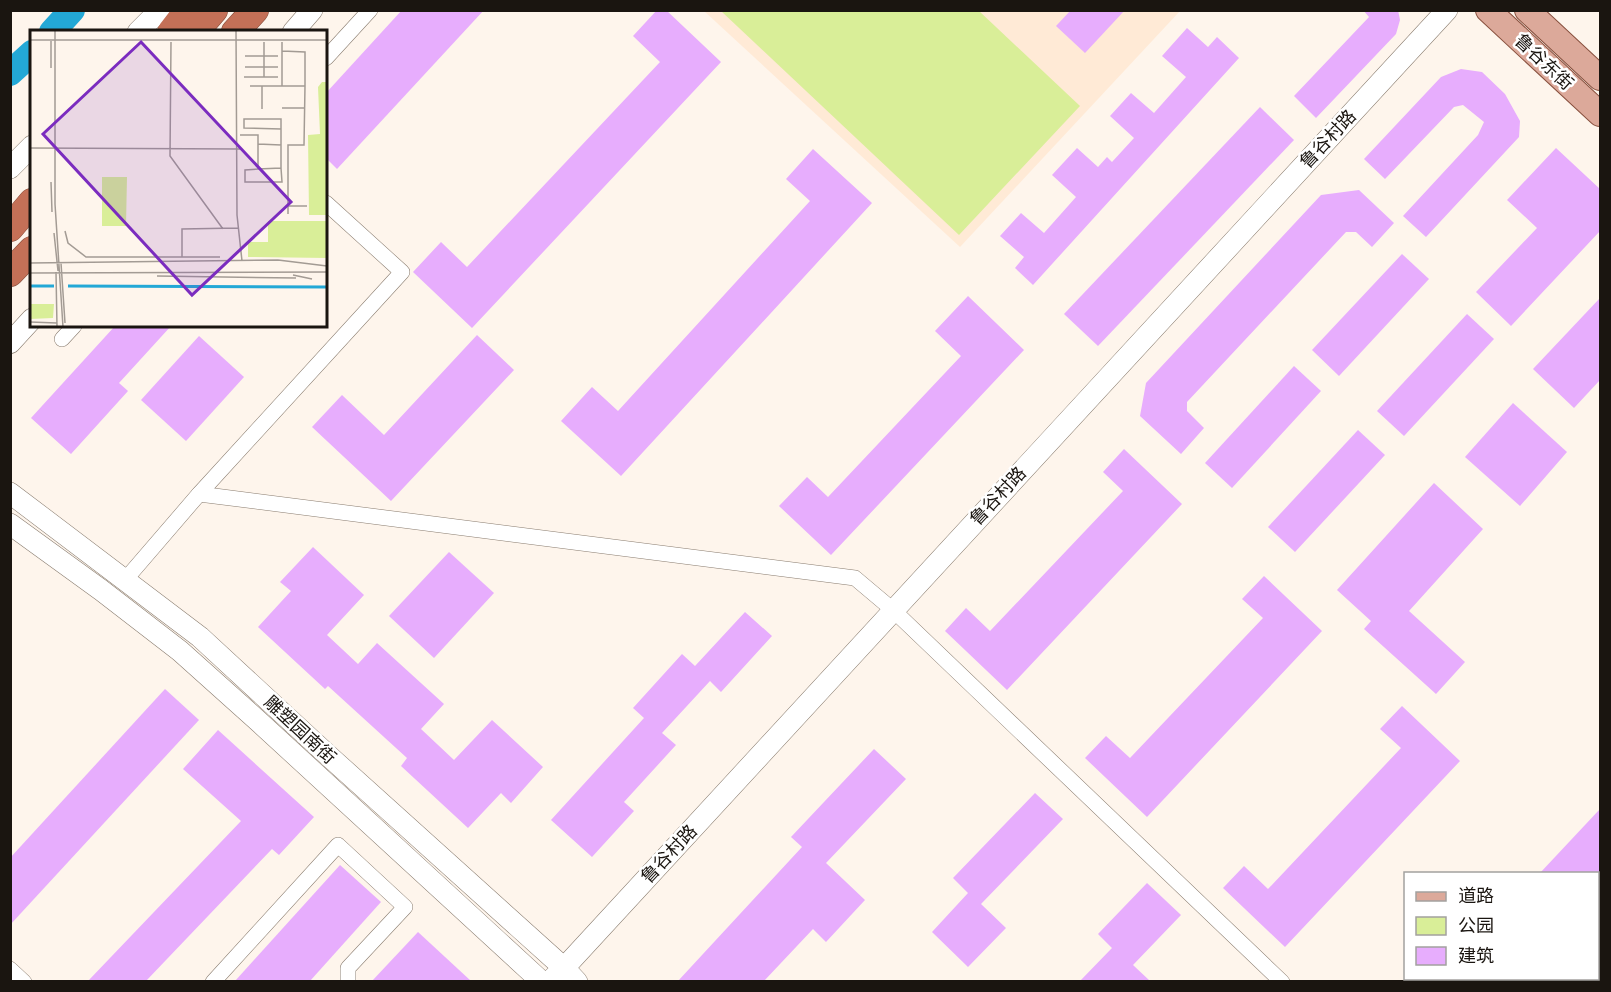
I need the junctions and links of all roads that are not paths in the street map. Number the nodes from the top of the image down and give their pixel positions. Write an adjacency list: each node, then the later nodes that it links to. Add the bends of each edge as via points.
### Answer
1 (160, 10): 10 (main road)
2 (188, 10): 11 (highway)
3 (214, 10): 12 (highway)
4 (255, 10): 13 (highway)
5 (312, 10): 14 (main road)
6 (370, 10): 15 (street)
7 (1447, 10): 34 (main road, 鲁谷村路)
8 (1488, 10): 17 (main road, 鲁谷东街)
9 (1527, 10): 16 (main road, 鲁谷东街)
10 (140, 30)
11 (173, 30)
12 (197, 30)
13 (237, 30)
14 (295, 30)
15 (327, 57)
16 (1600, 78)
17 (1600, 114)
18 (30, 148): 19 (main road)
19 (10, 168)
20 (30, 204): 23 (highway)
21 (327, 204): 31 (street, via 402,272)
22 (30, 209): 23 (highway)
23 (10, 229)
24 (30, 252): 25 (highway)
25 (10, 273)
26 (30, 321): 29 (main road)
27 (73, 327): 28 (street)
28 (62, 339)
29 (10, 343)
30 (10, 493): 33 (main road, 雕塑园南街)
31 (199, 494): 33 (street); 34 (street, via 855,578)
32 (10, 524): 40 (main road, 雕塑园南街, via 180,651)
33 (125, 580): 36 (main road, 雕塑园南街, via 200,637)
34 (893, 610): 36 (main road, 鲁谷村路); 41 (street)
35 (10, 969): 37 (street)
36 (564, 977)
37 (24, 981)
38 (213, 981): 39 (street, via 338,845 405,907 348,969)
39 (348, 981)
40 (542, 981)
41 (1282, 981)

